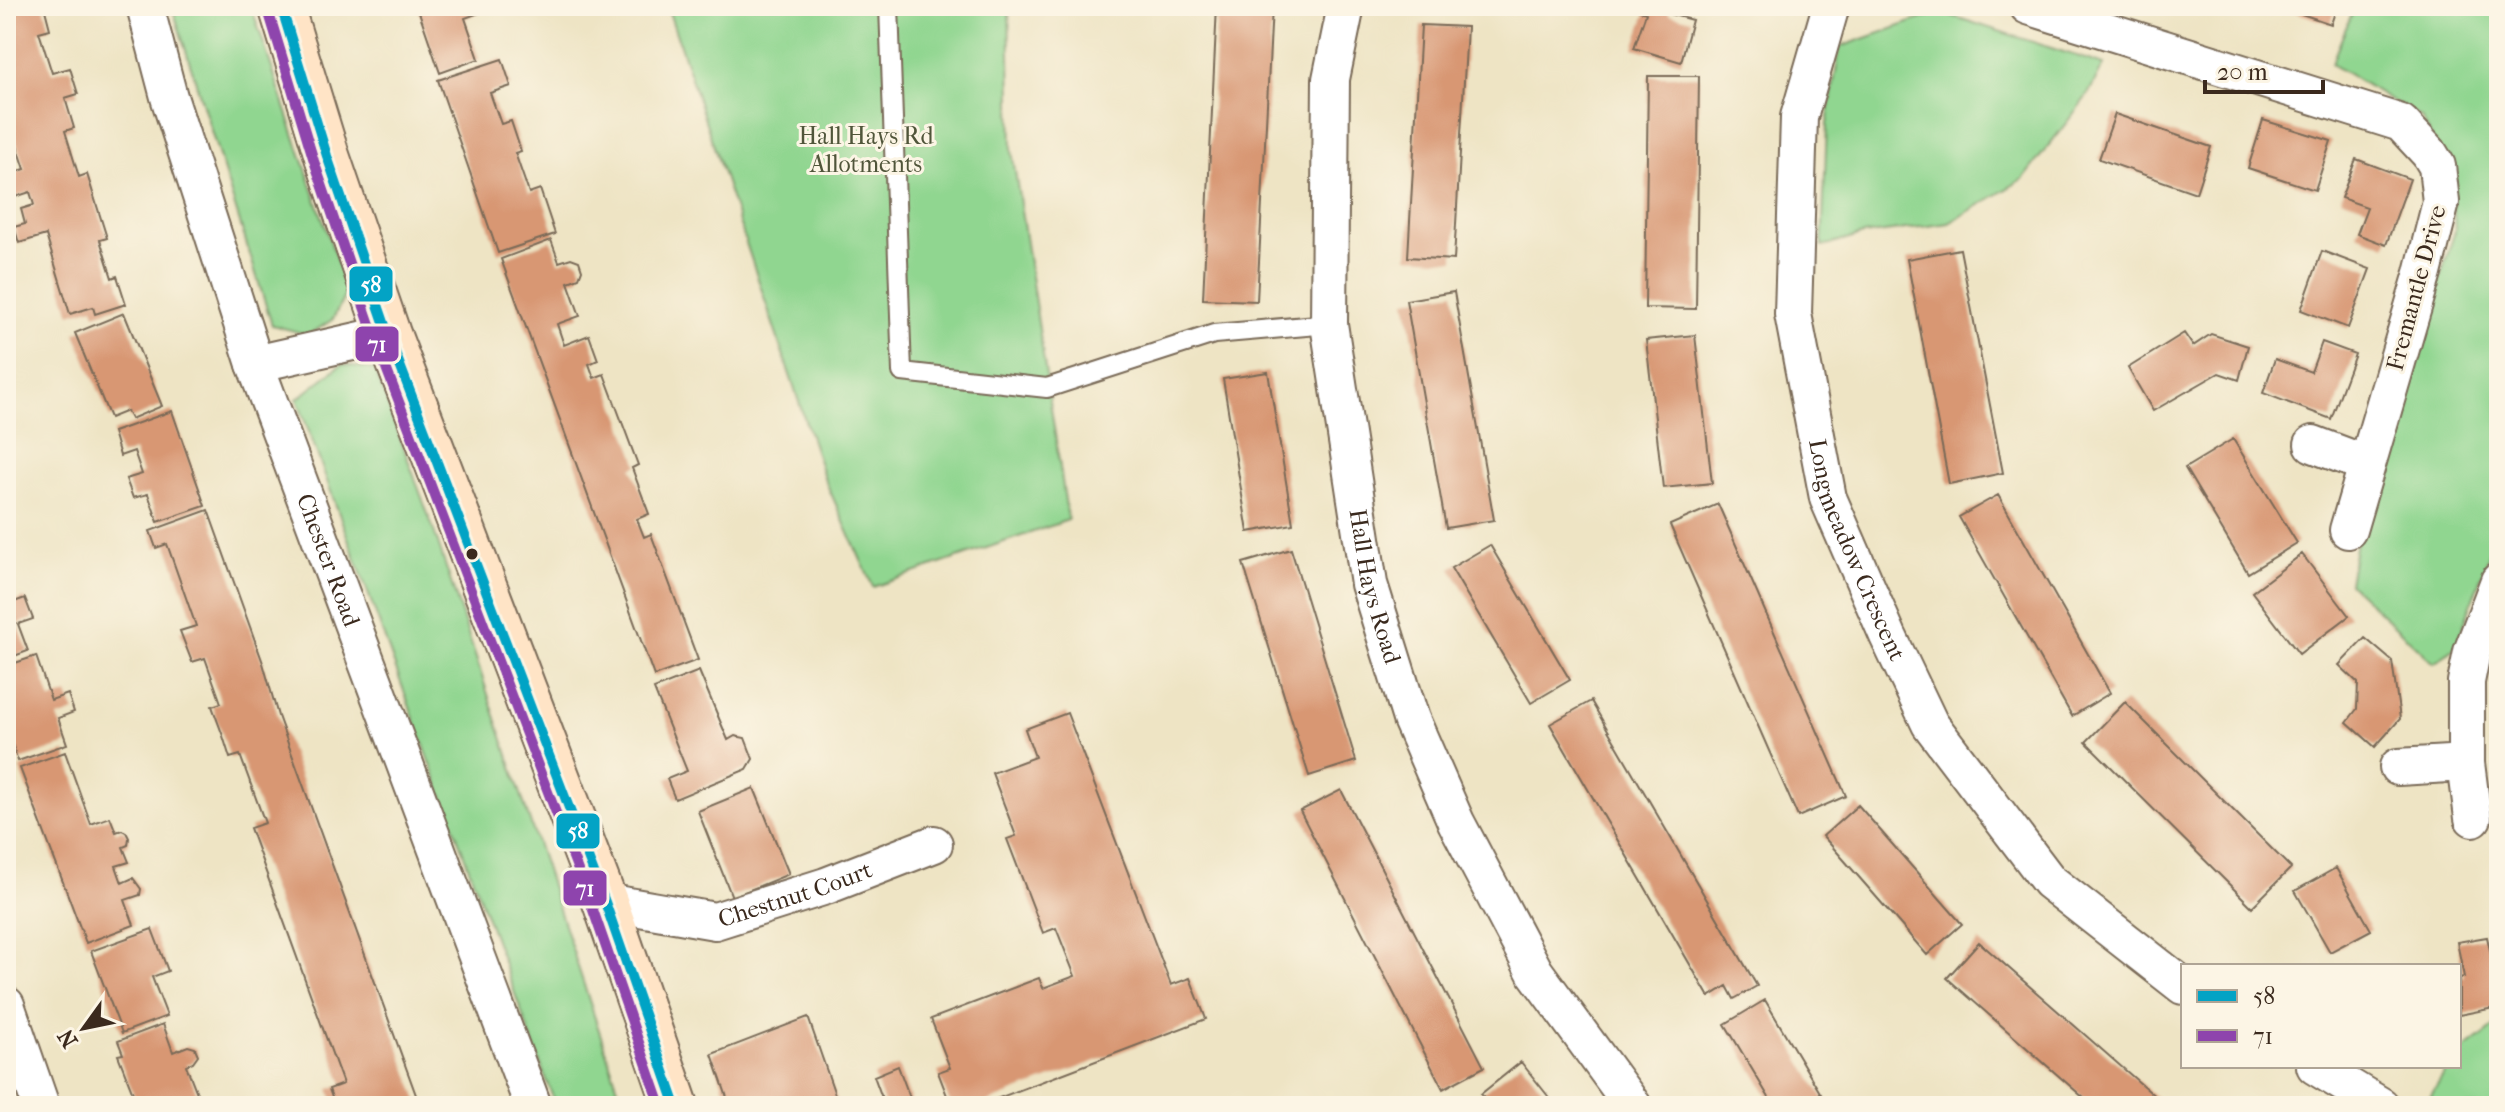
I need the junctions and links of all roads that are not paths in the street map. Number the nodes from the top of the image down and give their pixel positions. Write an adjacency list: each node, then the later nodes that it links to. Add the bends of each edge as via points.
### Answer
1 (145, 6): 9 (street, Chester Road)
2 (281, 6): 8 (main road)
3 (889, 6): 7 (lane, via 902,372 1047,388 1214,334)
4 (1346, 6): 7 (street, Hall Hays Road, via 1331,79)
5 (1831, 6): 19 (street, Longmeadow Crescent, via 1799,117 1793,314 1828,498 1930,724 2049,881)
6 (2028, 6): 11 (street, Fremantle Drive, via 2401,123 2429,153 2437,166 2441,202)
7 (1329, 324): 25 (street, Hall Hays Road, via 1369,584 1411,719 1456,822 1535,972)
8 (388, 334): 9 (street); 18 (main road)
9 (255, 364): 23 (street, Chester Road)
10 (2313, 444): 11 (street)
11 (2366, 464): 12 (street, Fremantle Drive)
12 (2348, 530)
13 (2499, 581): 14 (street, via 2466,682)
14 (2466, 763): 15 (street); 16 (street)
15 (2398, 767)
16 (2473, 818)
17 (934, 844): 18 (street, Chestnut Court, via 715,921)
18 (605, 902): 24 (main road)
19 (2181, 984)
20 (6, 1005): 22 (street)
21 (2318, 1068): 26 (street)
22 (41, 1106)
23 (533, 1106)
24 (676, 1106)
25 (1633, 1106)
26 (2381, 1106)

